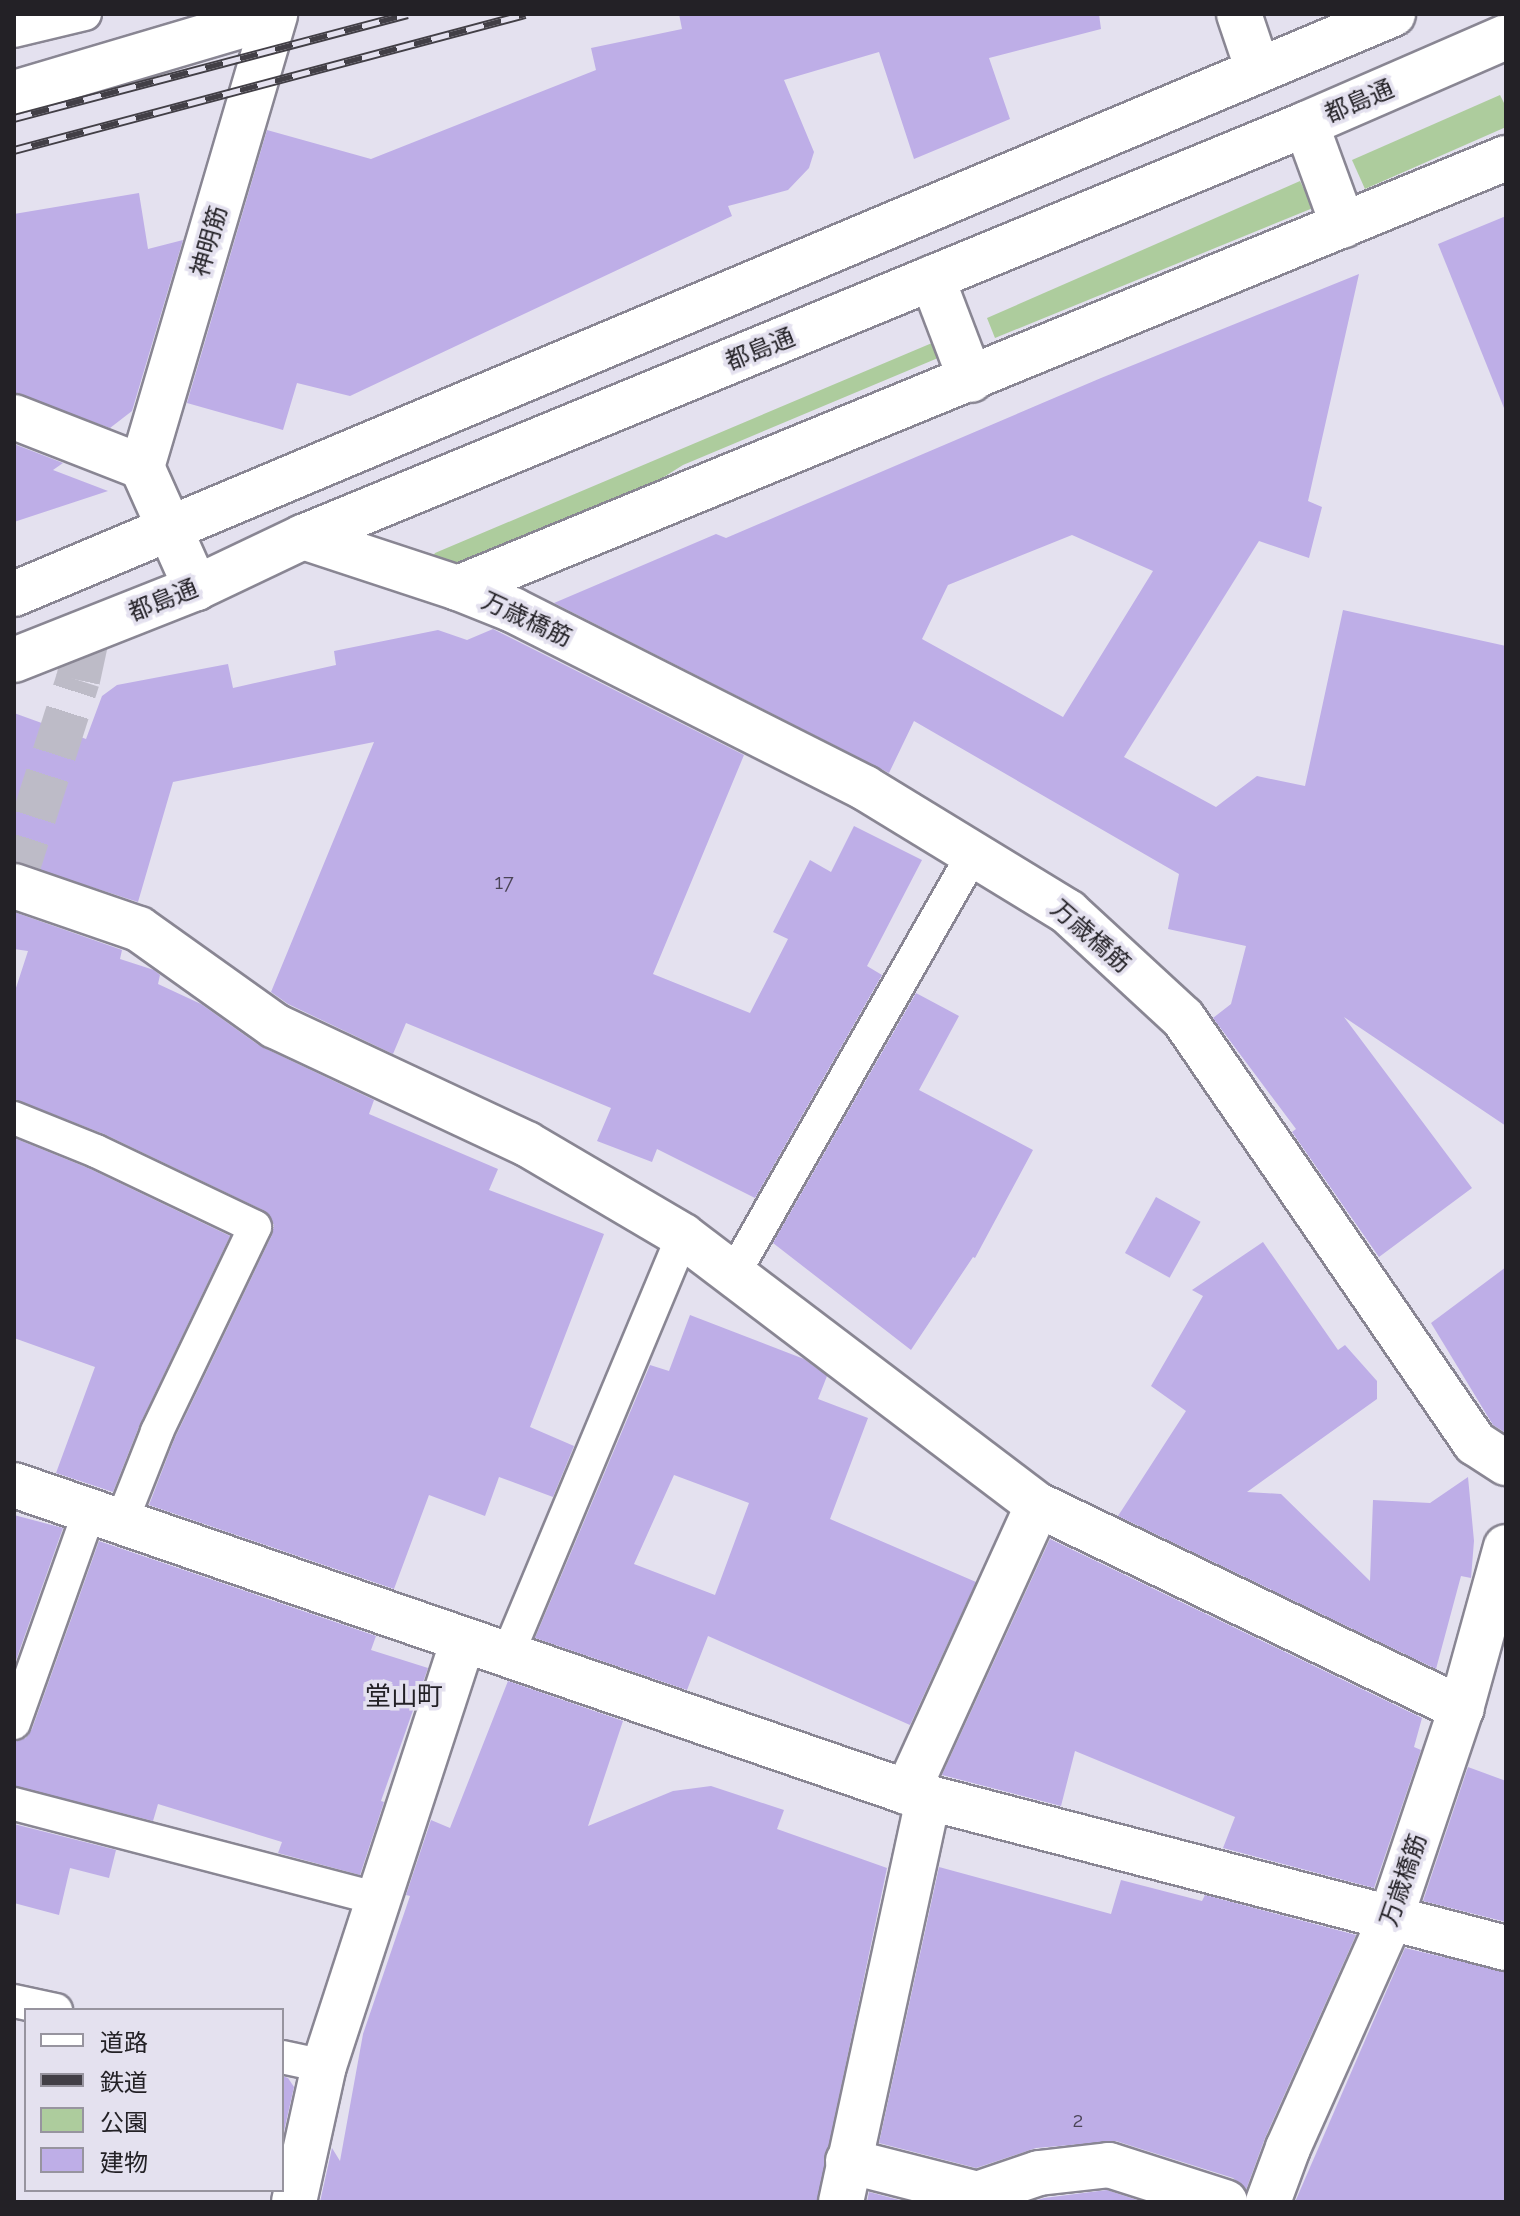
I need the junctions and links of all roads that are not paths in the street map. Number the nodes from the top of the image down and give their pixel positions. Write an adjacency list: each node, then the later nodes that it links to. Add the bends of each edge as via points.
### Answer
1 (85, 14): 5 (lane)
2 (1239, 14): 7 (street)
3 (1393, 14): 7 (street)
4 (277, 15): 8 (street); 15 (street, 神明筋)
5 (14, 31)
6 (1505, 41): 9 (street, 都島通)
7 (1258, 70): 16 (street)
8 (14, 93)
9 (1306, 124): 11 (street); 12 (street, 都島通)
10 (1506, 158): 11 (street)
11 (1343, 225): 13 (street)
12 (932, 278): 13 (street); 17 (street, 都島通)
13 (971, 380): 19 (street)
14 (14, 417): 15 (street)
15 (142, 467): 16 (street)
16 (171, 531): 18 (street); 20 (street)
17 (303, 537): 18 (street, 都島通); 19 (street, 万歳橋筋)
18 (196, 588): 21 (street, 都島通)
19 (458, 588): 22 (street, 万歳橋筋, via 513,610 865,788)
20 (14, 594)
21 (14, 660)
22 (974, 852): 26 (lane); 27 (street, 万歳橋筋, via 1068,912 1183,1018 1475,1443)
23 (14, 886): 25 (street, via 139,929 275,1026 527,1144)
24 (14, 1118): 30 (lane, via 255,1227 157,1432)
25 (683, 1236): 26 (street); 33 (lane)
26 (733, 1275): 29 (street)
27 (1506, 1463)
28 (14, 1485): 30 (street)
29 (1038, 1505): 34 (street); 36 (street)
30 (105, 1518): 32 (street); 35 (lane)
31 (1506, 1547): 34 (street, 万歳橋筋)
32 (463, 1641): 33 (street); 38 (street)
33 (507, 1656): 36 (street)
34 (1461, 1709): 39 (street, 万歳橋筋)
35 (14, 1723)
36 (917, 1795): 39 (street); 45 (street)
37 (14, 1804): 38 (lane)
38 (378, 1899): 44 (street)
39 (1390, 1920): 40 (street); 48 (street, 万歳橋筋)
40 (1506, 1948)
41 (14, 2001): 42 (lane)
42 (47, 2008)
43 (284, 2057): 44 (lane)
44 (324, 2066): 46 (street)
45 (844, 2181): 47 (street, via 977,2194 1039,2173 1109,2165)
46 (294, 2202)
47 (1225, 2202)
48 (1268, 2202)

